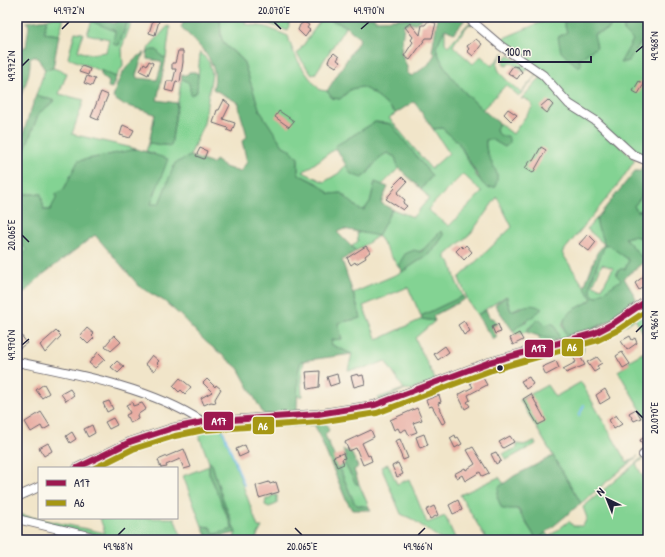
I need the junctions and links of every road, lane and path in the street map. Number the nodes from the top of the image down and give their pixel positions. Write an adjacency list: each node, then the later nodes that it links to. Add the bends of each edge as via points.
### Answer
1 (467, 17): 2 (street, via 501,46 549,79 564,100 596,121 633,155)
2 (648, 162)
3 (648, 300): 5 (street, via 601,331 490,362 375,405 318,414)
4 (17, 362): 5 (street, via 73,373 145,395 187,411)
5 (203, 422): 6 (street, via 144,437)
6 (79, 467)
7 (38, 488): 8 (street)
8 (17, 498)
9 (17, 519): 10 (street)
10 (105, 540)

